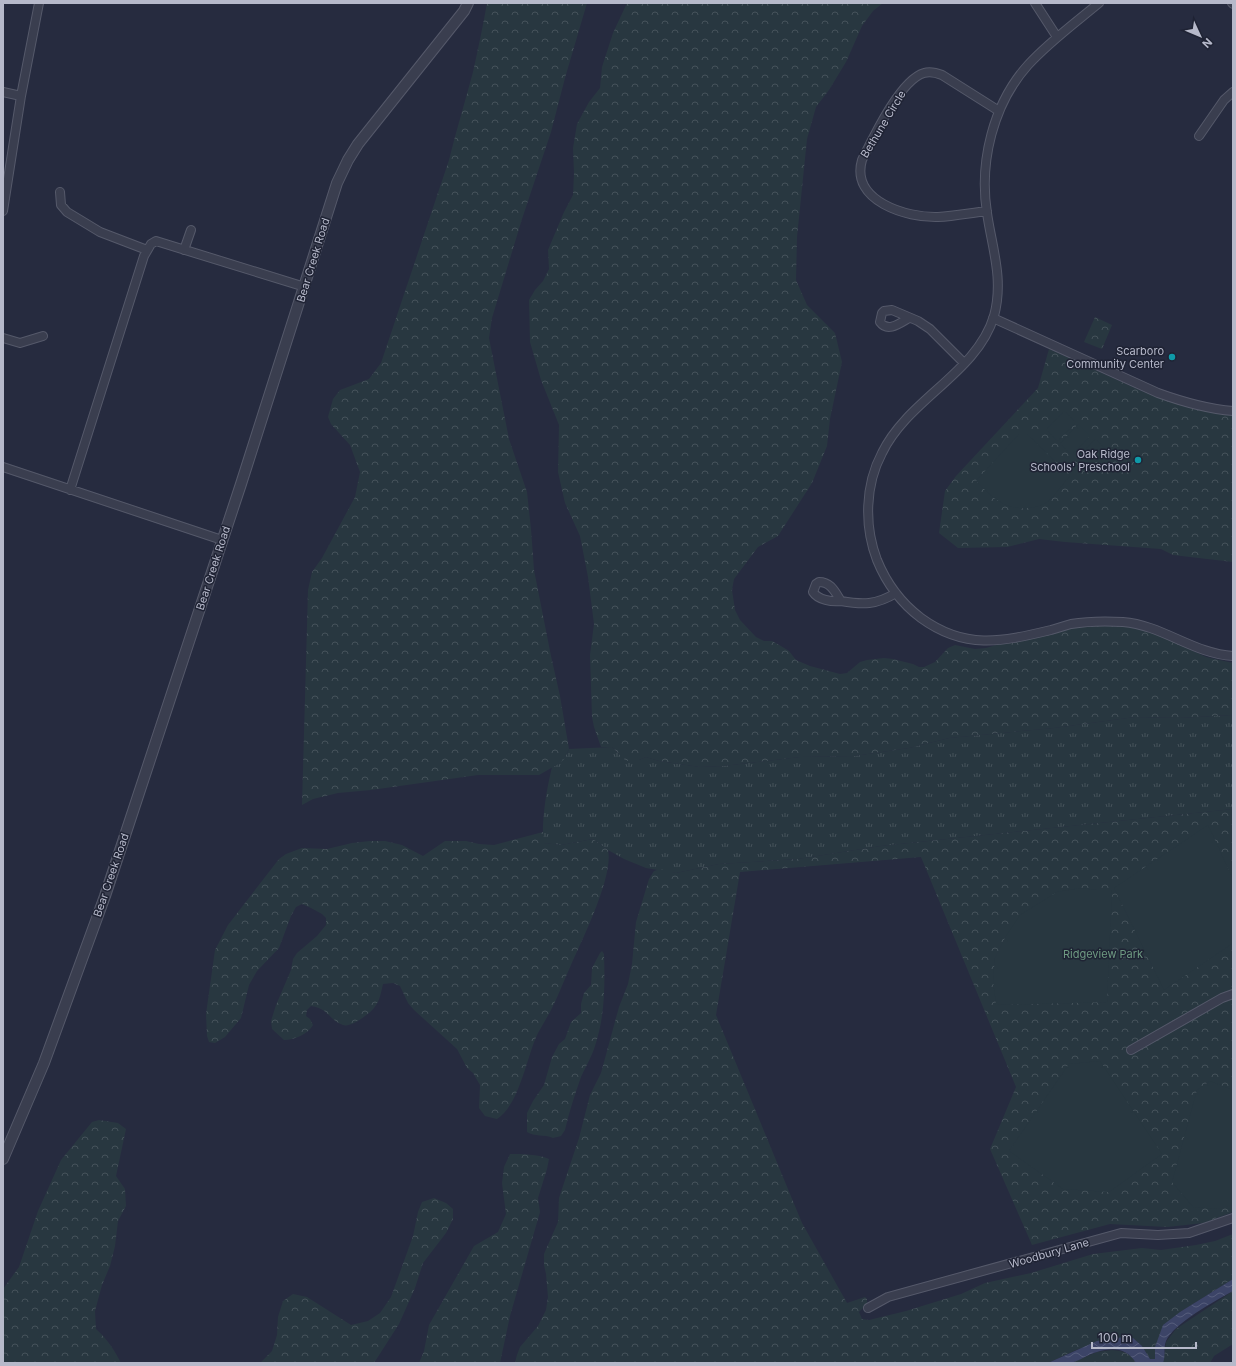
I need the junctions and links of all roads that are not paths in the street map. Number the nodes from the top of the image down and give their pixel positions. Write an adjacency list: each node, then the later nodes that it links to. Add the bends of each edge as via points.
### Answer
1 (39, 3): 8 (street)
2 (468, 3): 17 (street, Bear Creek Road, via 348,160 335,189)
3 (1035, 3): 5 (street)
4 (1099, 3): 5 (street)
5 (1057, 37): 9 (street, via 1026,67)
6 (3, 92): 8 (street)
7 (1233, 92): 10 (street, via 1224,100)
8 (21, 96): 13 (street)
9 (999, 111): 12 (street, via 990,140 985,174); 12 (street, Bethune Circle, via 942,75 926,72 907,84 879,127 860,166 862,183 868,193 889,207 916,215 936,217)
10 (1199, 136)
11 (60, 192): 15 (street, via 61,205 67,212 100,232)
12 (987, 211): 19 (street, via 997,264 998,285)
13 (3, 212)
14 (191, 230): 16 (street)
15 (148, 250): 16 (street, via 151,244 156,242); 25 (street)
16 (184, 250): 17 (street)
17 (305, 287): 26 (street, Bear Creek Road)
18 (909, 318): 22 (street, via 930,329)
19 (993, 318): 22 (street, via 982,341); 23 (street, via 1158,393 1182,402)
20 (43, 336): 21 (street, via 20,344)
21 (3, 338)
22 (964, 363): 27 (street, via 899,425 883,449 874,471 868,500 869,530 882,572)
23 (1233, 411)
24 (3, 467): 25 (street)
25 (70, 490): 26 (street)
26 (222, 540): 32 (street, Bear Creek Road, via 105,896 44,1063)
27 (896, 593): 28 (street, via 872,604); 29 (street, via 913,612 933,627 967,639 987,641 1082,623 1127,622 1156,630 1207,652)
28 (841, 601)
29 (1233, 656)
30 (1233, 994): 31 (street)
31 (1131, 1050)
32 (3, 1159)
33 (1233, 1218): 34 (street, Woodbury Lane, via 1189,1233 1121,1233 888,1297)
34 (868, 1308)

